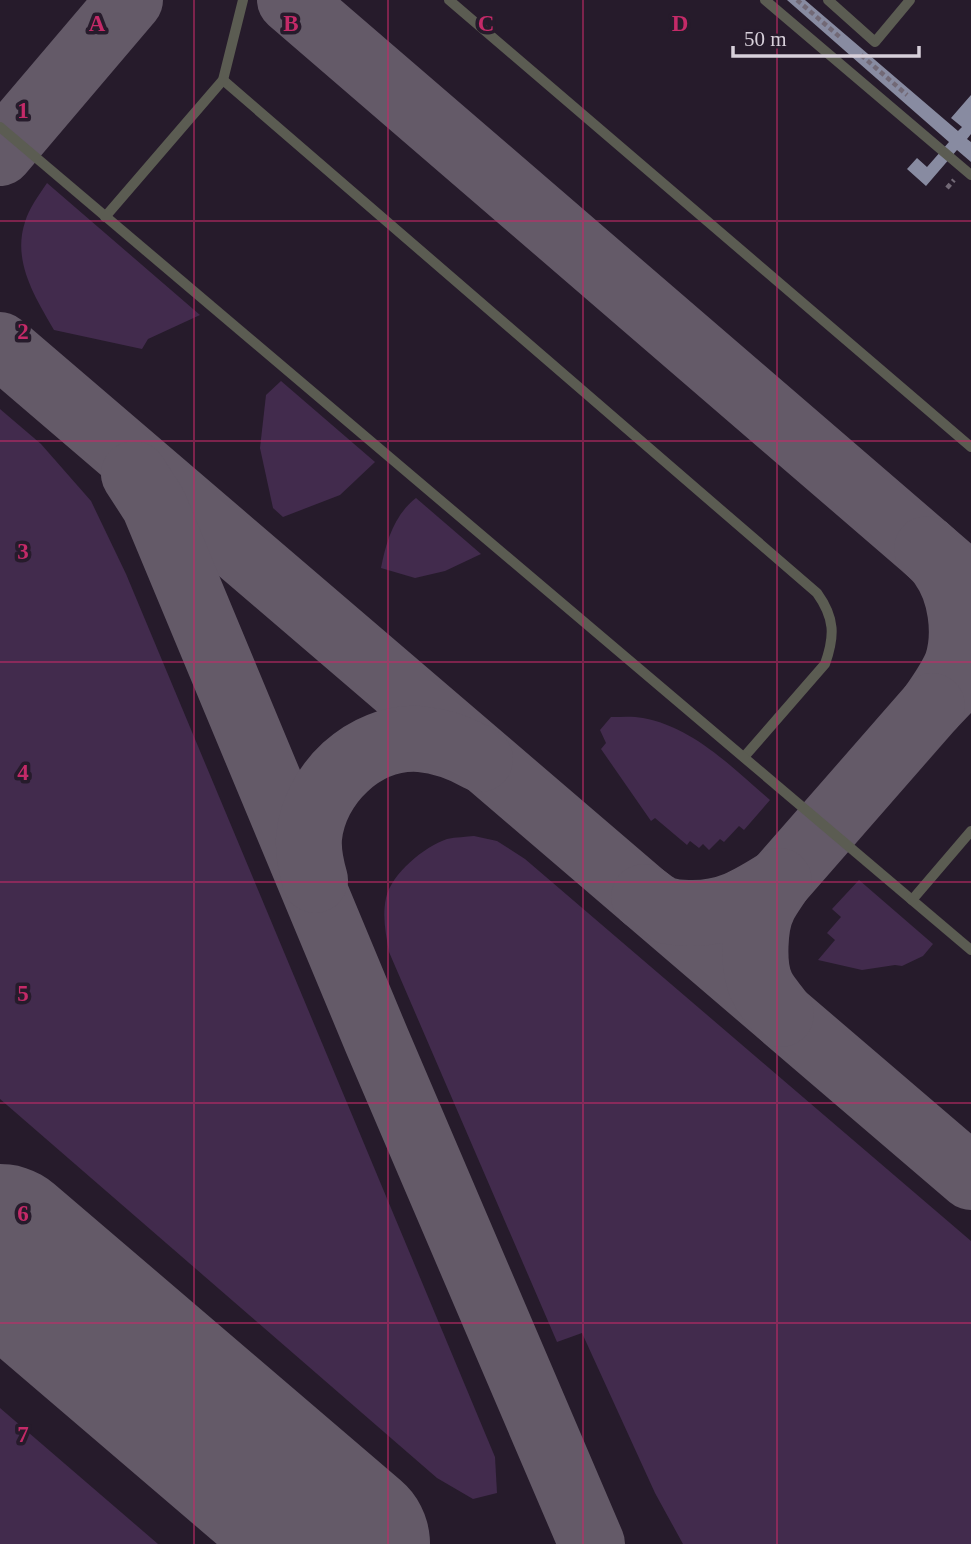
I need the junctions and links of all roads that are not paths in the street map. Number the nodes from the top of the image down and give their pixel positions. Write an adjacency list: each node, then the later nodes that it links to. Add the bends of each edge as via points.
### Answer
1 (243, 0): 6 (lane)
2 (449, 0): 10 (lane)
3 (765, 0): 8 (lane)
4 (828, 0): 5 (lane, via 875,42)
5 (910, 0)
6 (223, 80): 9 (lane); 11 (lane, via 817,593 831,618 831,648 825,664)
7 (0, 127): 9 (lane)
8 (971, 175)
9 (105, 217): 11 (lane)
10 (971, 447)
11 (744, 757): 13 (lane)
12 (971, 831): 13 (lane)
13 (912, 900): 14 (lane)
14 (971, 950)

